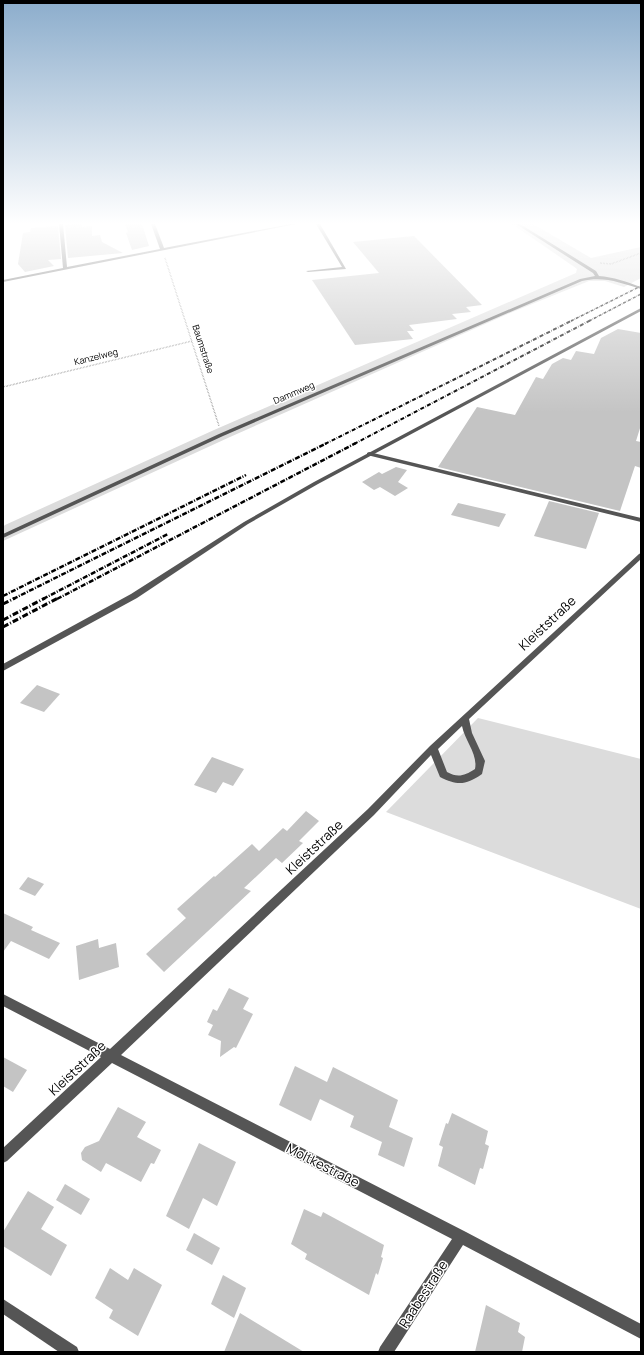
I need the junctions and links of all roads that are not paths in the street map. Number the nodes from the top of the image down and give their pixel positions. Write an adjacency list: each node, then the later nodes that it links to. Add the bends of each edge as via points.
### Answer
1 (563, 287): 5 (street, Dammweg, via 221,434)
2 (641, 309): 3 (street)
3 (369, 454): 4 (street); 7 (street, via 246,523 134,596)
4 (641, 520)
5 (3, 536)
6 (641, 555): 8 (street, Kleiststraße)
7 (3, 668)
8 (465, 719): 9 (street, Kleiststraße); 9 (street, via 468,734 480,761 479,771 468,779 455,781 443,774)
9 (433, 748): 11 (street, Kleiststraße, via 371,812)
10 (3, 1000): 11 (street, Moltkestraße)
11 (111, 1056): 12 (street, Kleiststraße); 13 (street, Moltkestraße)
12 (3, 1157)
13 (461, 1237): 15 (street, Moltkestraße); 17 (street, Raabestraße)
14 (3, 1306): 16 (street)
15 (641, 1332)
16 (72, 1352)
17 (385, 1352)

